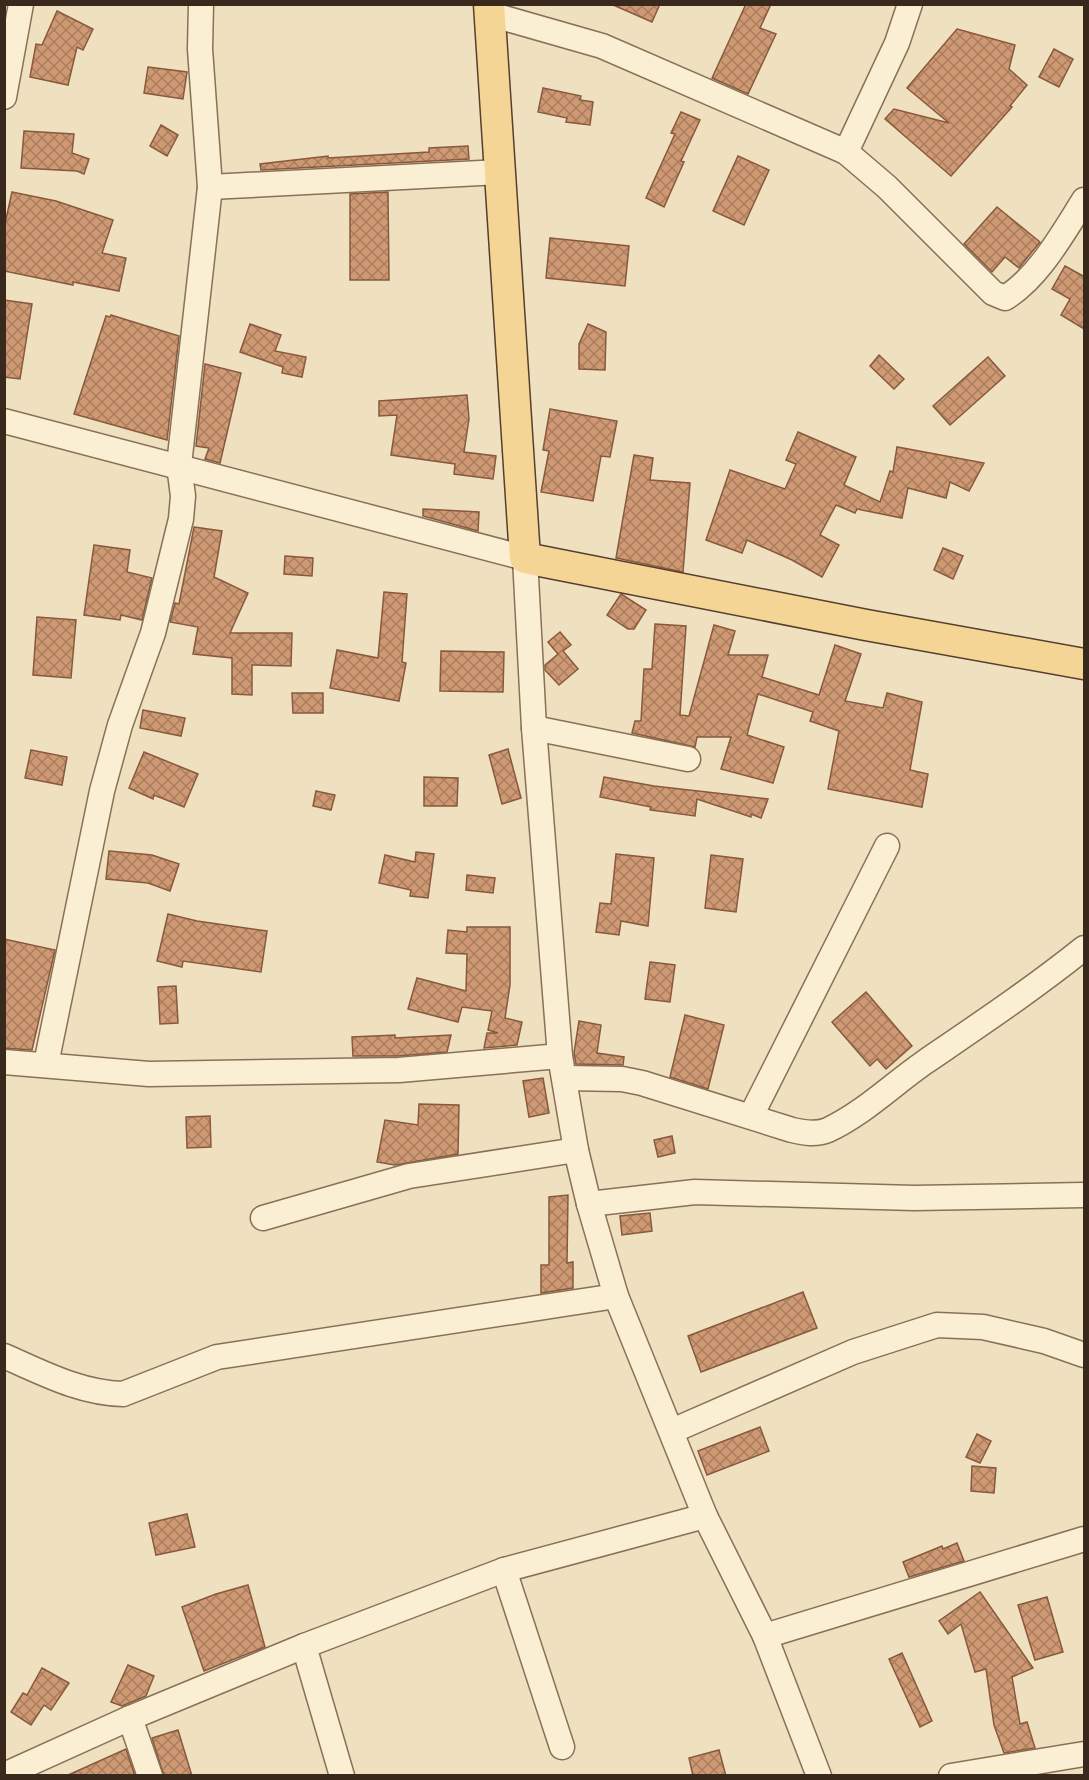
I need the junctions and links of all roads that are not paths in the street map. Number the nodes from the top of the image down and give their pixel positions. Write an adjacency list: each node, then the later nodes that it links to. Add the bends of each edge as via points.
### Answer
1 (21, 4): 5 (street)
2 (201, 4): 8 (street, via 200,49)
3 (910, 4): 6 (street, via 897,43)
4 (490, 9): 6 (street, via 602,46); 7 (main road)
5 (4, 97)
6 (846, 152): 9 (street, via 887,187 993,293 1005,298 1018,290 1054,247)
7 (500, 172): 8 (street); 12 (main road)
8 (210, 187): 11 (street)
9 (1084, 200)
10 (4, 421): 11 (street)
11 (178, 465): 12 (street); 19 (street, via 183,496 181,519 153,633 120,724 102,791)
12 (525, 558): 13 (main road); 14 (street)
13 (1084, 664)
14 (534, 728): 15 (street); 20 (street)
15 (688, 759)
16 (887, 846): 21 (street)
17 (1084, 948): 21 (street, via 865,1108 825,1131 809,1134)
18 (4, 1062): 19 (street)
19 (46, 1064): 20 (street, via 149,1074)
20 (562, 1067): 21 (street, via 642,1083); 22 (street)
21 (751, 1116)
22 (576, 1150): 24 (street); 25 (street, via 409,1176)
23 (1084, 1195): 24 (street, via 914,1198 695,1192)
24 (589, 1204): 26 (street)
25 (263, 1218)
26 (616, 1296): 28 (street, via 217,1357 123,1394 71,1385); 29 (street)
27 (1084, 1355): 29 (street, via 983,1327 937,1326 853,1352)
28 (4, 1356)
29 (672, 1431): 30 (street)
30 (705, 1516): 32 (street); 33 (street)
31 (1084, 1539): 33 (street)
32 (504, 1570): 34 (street); 36 (street)
33 (765, 1636): 41 (street)
34 (304, 1646): 35 (street); 40 (street)
35 (130, 1718): 38 (street); 39 (street)
36 (562, 1747)
37 (1084, 1754): 42 (street)
38 (4, 1775)
39 (150, 1776)
40 (342, 1776)
41 (819, 1776)
42 (951, 1776)

